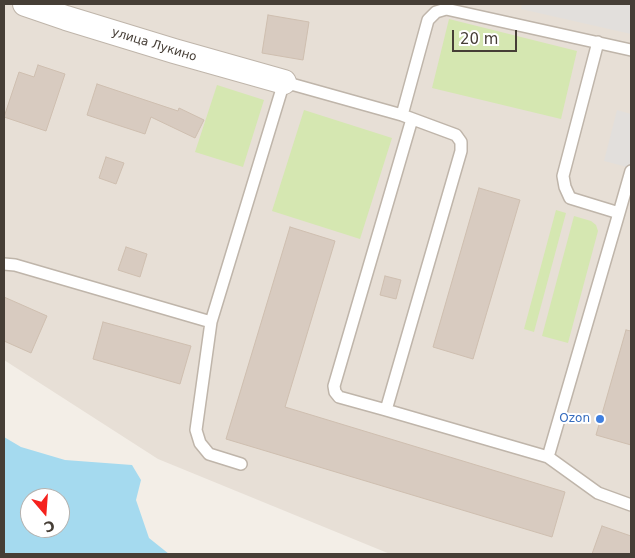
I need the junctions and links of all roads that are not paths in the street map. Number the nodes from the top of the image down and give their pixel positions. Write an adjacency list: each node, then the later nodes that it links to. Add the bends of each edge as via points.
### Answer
1 (25, 4): 4 (street, улица Лукино)
2 (598, 42): 3 (lane); 5 (lane, via 446,9 436,12 428,20); 7 (lane, via 563,176 570,198)
3 (631, 50)
4 (284, 82): 5 (lane); 9 (lane)
5 (407, 117): 10 (lane, via 456,136 462,151); 10 (lane, via 334,386 339,397)
6 (631, 171): 7 (lane)
7 (619, 213): 11 (lane)
8 (4, 264): 9 (lane)
9 (212, 322): 12 (lane, via 196,430 200,443 209,454)
10 (386, 410): 11 (lane)
11 (548, 457): 13 (lane, via 598,493)
12 (240, 464)
13 (631, 504)

